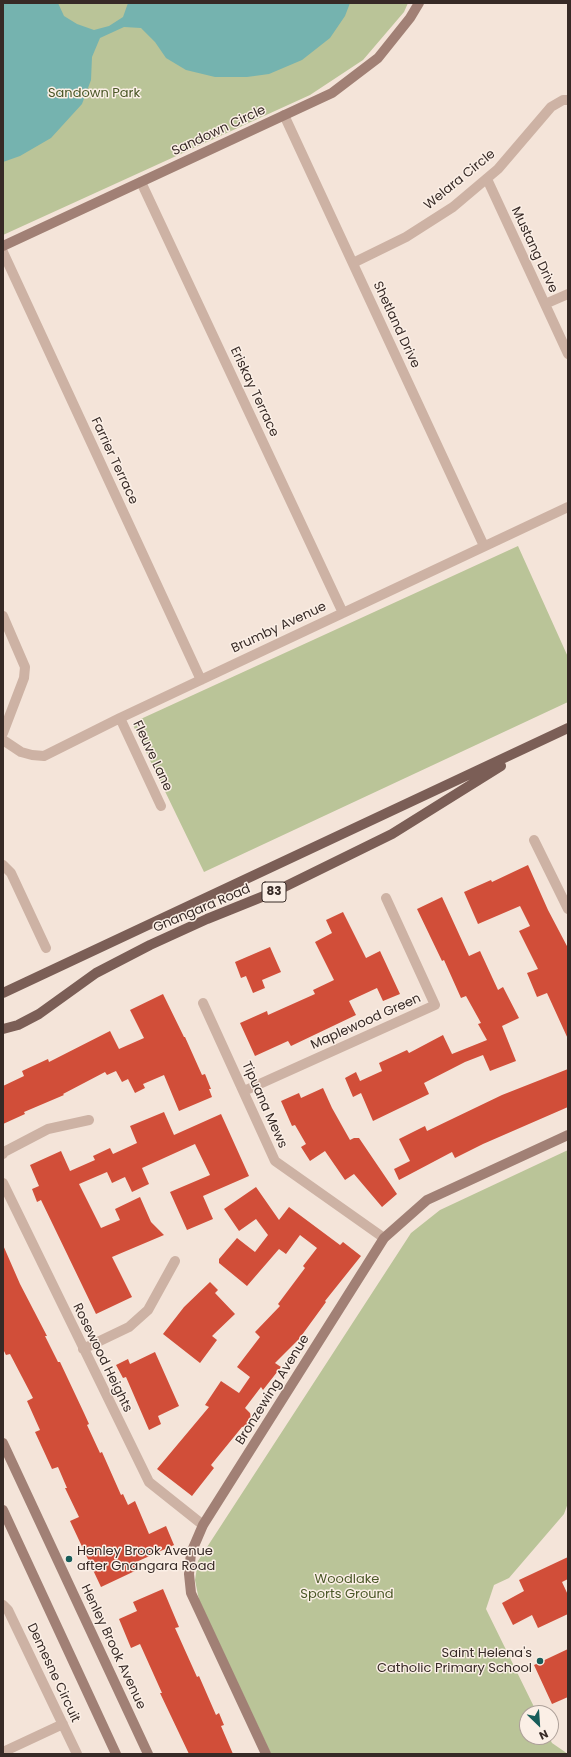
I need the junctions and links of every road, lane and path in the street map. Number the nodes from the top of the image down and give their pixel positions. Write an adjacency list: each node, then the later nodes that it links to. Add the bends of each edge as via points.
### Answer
1 (419, 3): 3 (street, Sandown Circle, via 378,58 332,93)
2 (568, 100): 4 (street, Welara Circle, via 551,107)
3 (284, 115): 5 (street, Sandown Circle); 8 (street, Shetland Drive)
4 (487, 179): 8 (street, Welara Circle, via 453,207 406,237); 10 (street, Mustang Drive)
5 (141, 182): 6 (street, Sandown Circle); 14 (street, Eriskay Terrace)
6 (3, 246)
7 (3, 252): 16 (street, Farrier Terrace)
8 (353, 263): 13 (street, Shetland Drive)
9 (568, 294): 10 (street)
10 (545, 304): 11 (street, Mustang Drive)
11 (568, 354)
12 (568, 507): 13 (street, Brumby Avenue)
13 (484, 546): 14 (street, Brumby Avenue)
14 (343, 613): 16 (street, Brumby Avenue)
15 (3, 616): 19 (street, via 25,667 24,678)
16 (201, 680): 17 (street, Brumby Avenue)
17 (120, 718): 20 (street, Brumby Avenue, via 44,756 21,752); 22 (street, Fleuve Lane)
18 (568, 728): 21 (main road, Gnangara Road / 83)
19 (3, 733)
20 (3, 740)
21 (538, 742): 28 (main road, Gnangara Road / 83); 30 (main road, Gnangara Road / 83, via 392,834 274,892 150,945 96,973 40,1014)
22 (161, 806)
23 (534, 840): 26 (street)
24 (3, 865): 27 (street, via 11,873)
25 (386, 898): 31 (street, Maplewood Green, via 435,1005)
26 (568, 909)
27 (46, 948)
28 (3, 993)
29 (203, 1003): 31 (street, Tipuana Mews)
30 (3, 1029)
31 (244, 1091): 36 (street, Tipuana Mews, via 275,1161)
32 (89, 1120): 34 (street, via 48,1129)
33 (568, 1135): 36 (street, Bronzewing Avenue, via 427,1200)
34 (3, 1154)
35 (3, 1182): 38 (street, Rosewood Heights)
36 (384, 1238): 41 (street, Bronzewing Avenue)
37 (175, 1261): 38 (street, via 148,1310 129,1327)
38 (83, 1349): 41 (street, Rosewood Heights, via 149,1482)
39 (3, 1443): 47 (street, Henley Brook Avenue)
40 (3, 1510): 46 (street)
41 (203, 1525): 48 (street, Bronzewing Avenue, via 191,1553 191,1593)
42 (3, 1605): 43 (street, Demesne Circuit, via 8,1610)
43 (62, 1724): 44 (street); 45 (street, Demesne Circuit)
44 (3, 1752)
45 (76, 1754)
46 (116, 1754)
47 (148, 1754)
48 (266, 1754)

